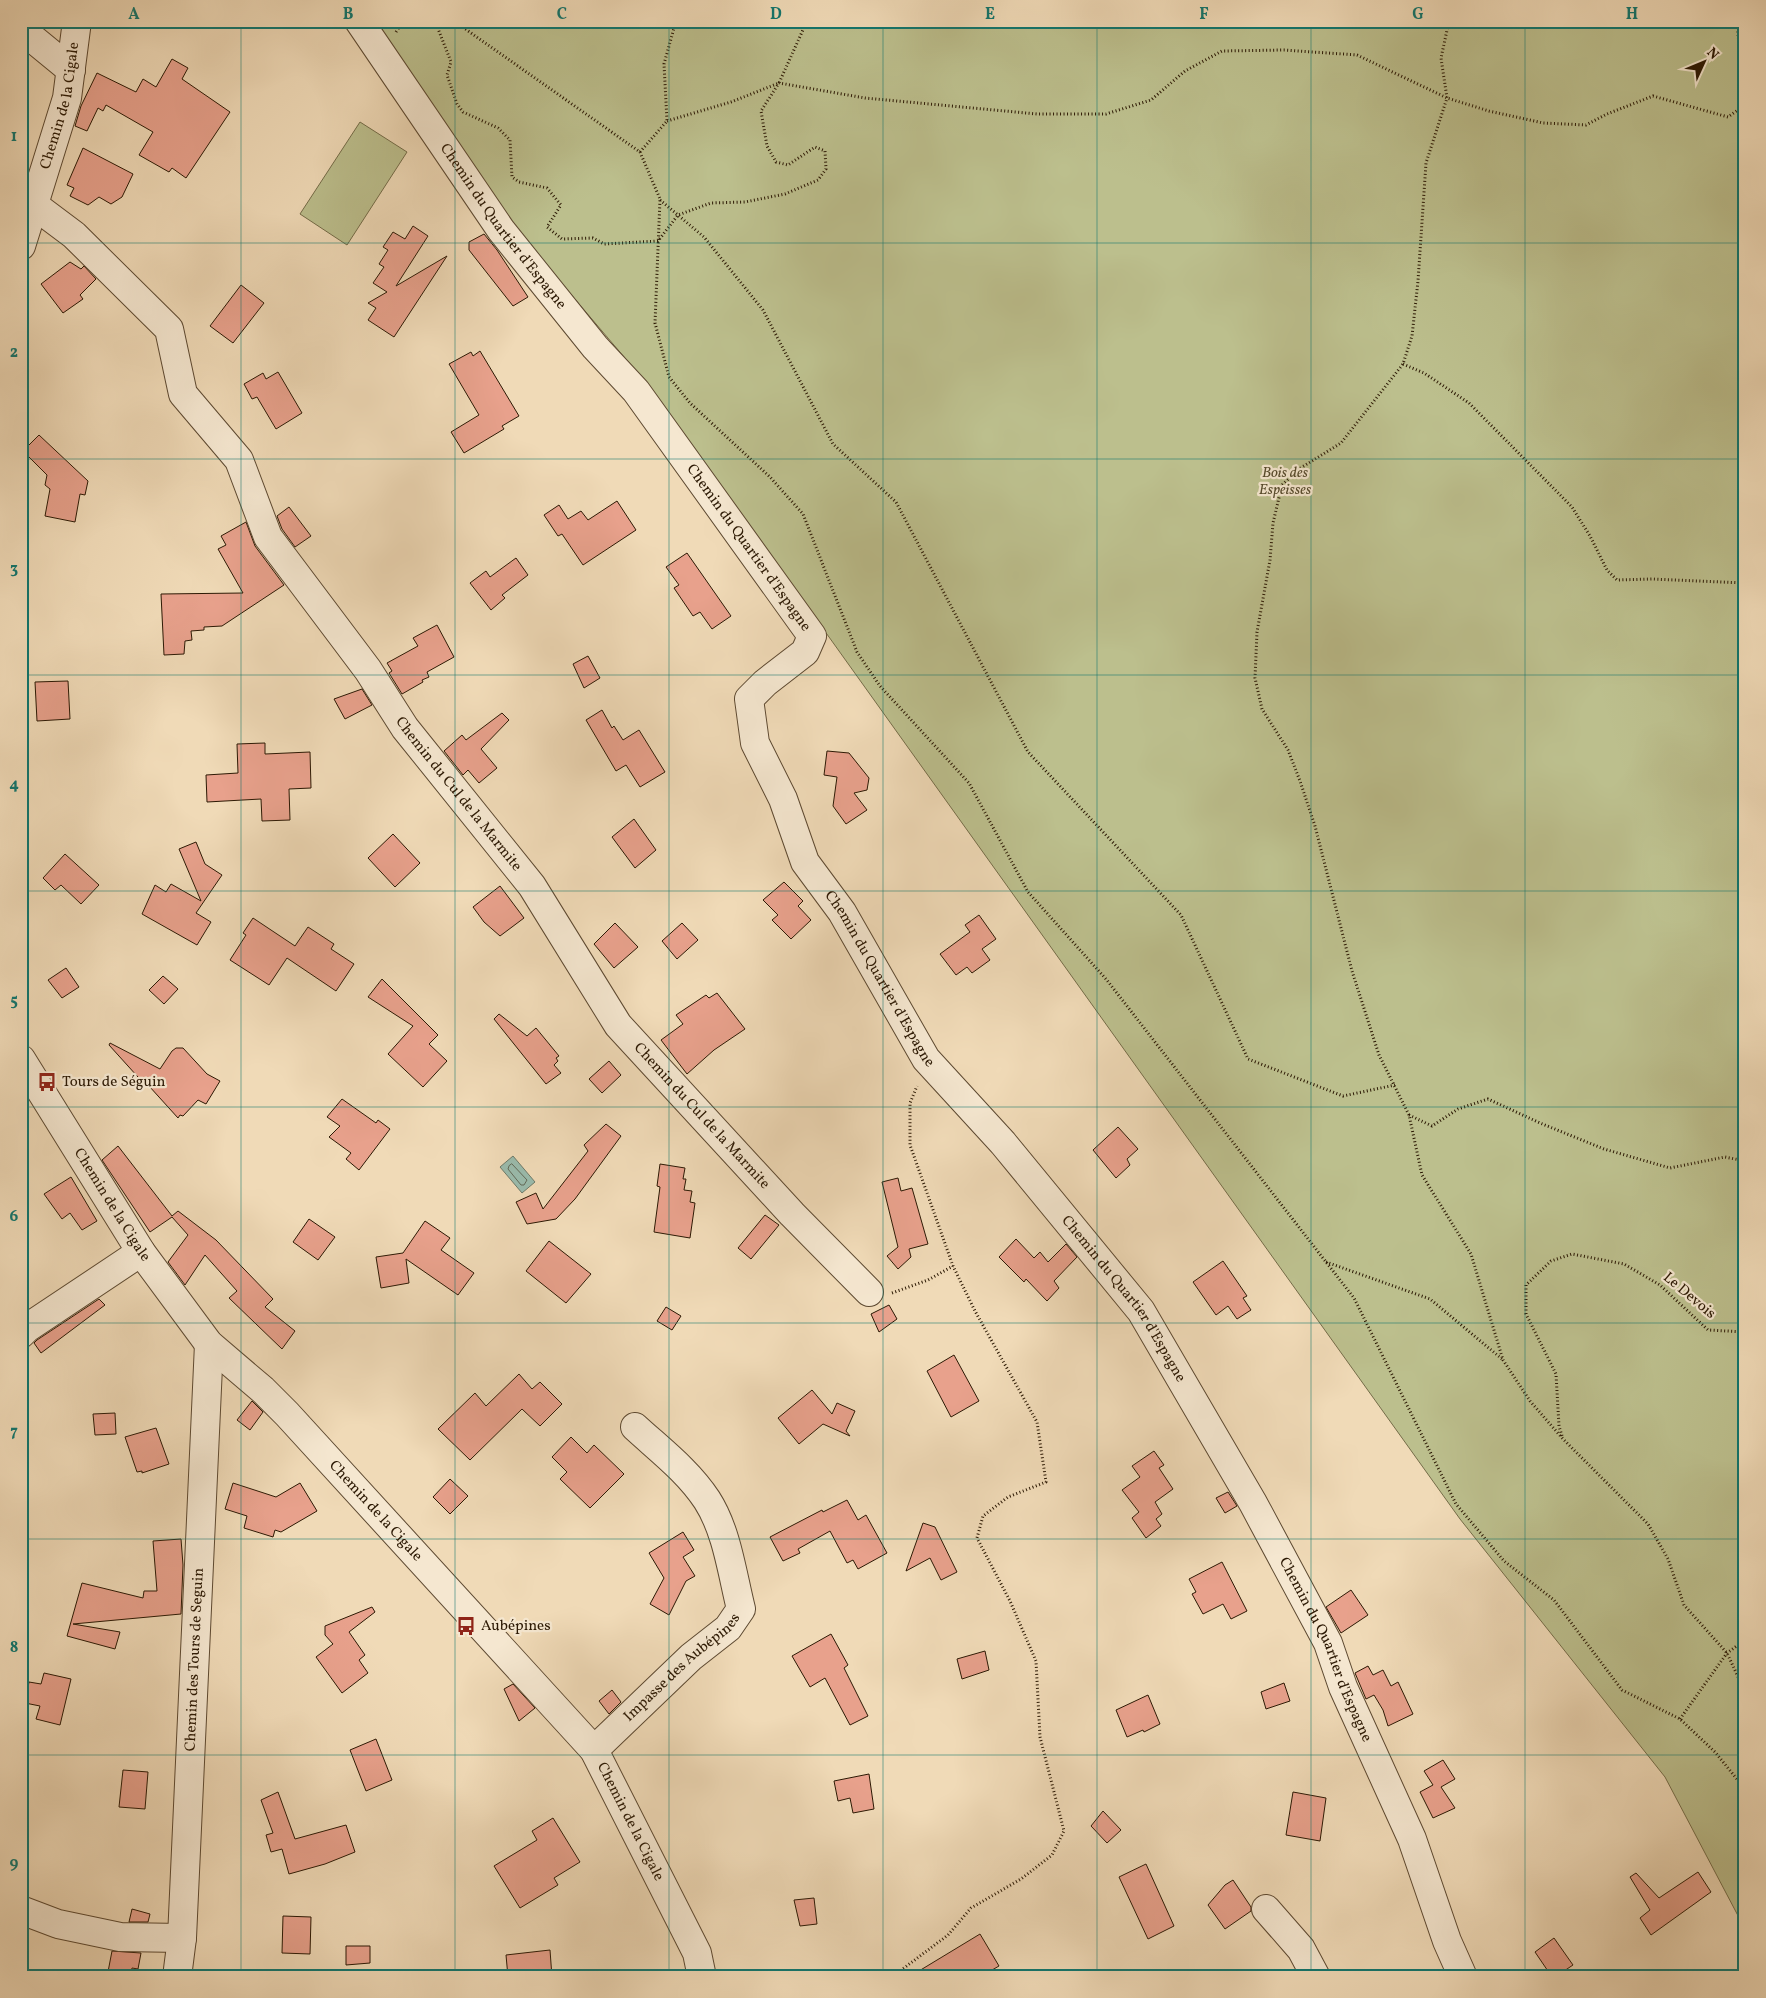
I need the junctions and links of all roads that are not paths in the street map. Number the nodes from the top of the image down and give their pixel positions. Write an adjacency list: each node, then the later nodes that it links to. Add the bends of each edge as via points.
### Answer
1 (77, 21): 4 (street, Chemin de la Cigale)
2 (359, 21): 20 (street, Chemin du Quartier d'Espagne, via 501,230 595,347 636,391 812,636 805,652 749,699 755,743 783,799 805,862 842,912 926,1059 1003,1143 1151,1328 1253,1503 1328,1643 1343,1687 1412,1839 1447,1941)
3 (21, 29): 4 (street)
4 (71, 70): 5 (street, Chemin de la Cigale, via 67,98)
5 (34, 205): 6 (street, Chemin de la Cigale); 9 (street, Chemin du Cul de la Marmite, via 74,235 168,329 183,394 239,460 268,537 368,670 405,728 532,886 618,1025 792,1214)
6 (21, 246)
7 (21, 1059): 8 (street, Chemin de la Cigale)
8 (141, 1252): 10 (street); 11 (street, Chemin de la Cigale)
9 (869, 1292)
10 (21, 1334)
11 (209, 1344): 13 (street, Chemin de la Cigale, via 287,1414); 16 (street, Chemin des Tours de Seguin)
12 (635, 1427): 13 (street, Impasse des Aubépines, via 689,1476 708,1501 721,1529 741,1609 728,1628 691,1657)
13 (594, 1750): 18 (street, Chemin de la Cigale, via 697,1953)
14 (1266, 1908): 19 (street, via 1301,1949)
15 (21, 1910): 16 (street, via 58,1924 120,1937)
16 (182, 1938): 17 (street, Chemin des Tours de Seguin)
17 (177, 1977)
18 (702, 1977)
19 (1316, 1977)
20 (1463, 1977)

